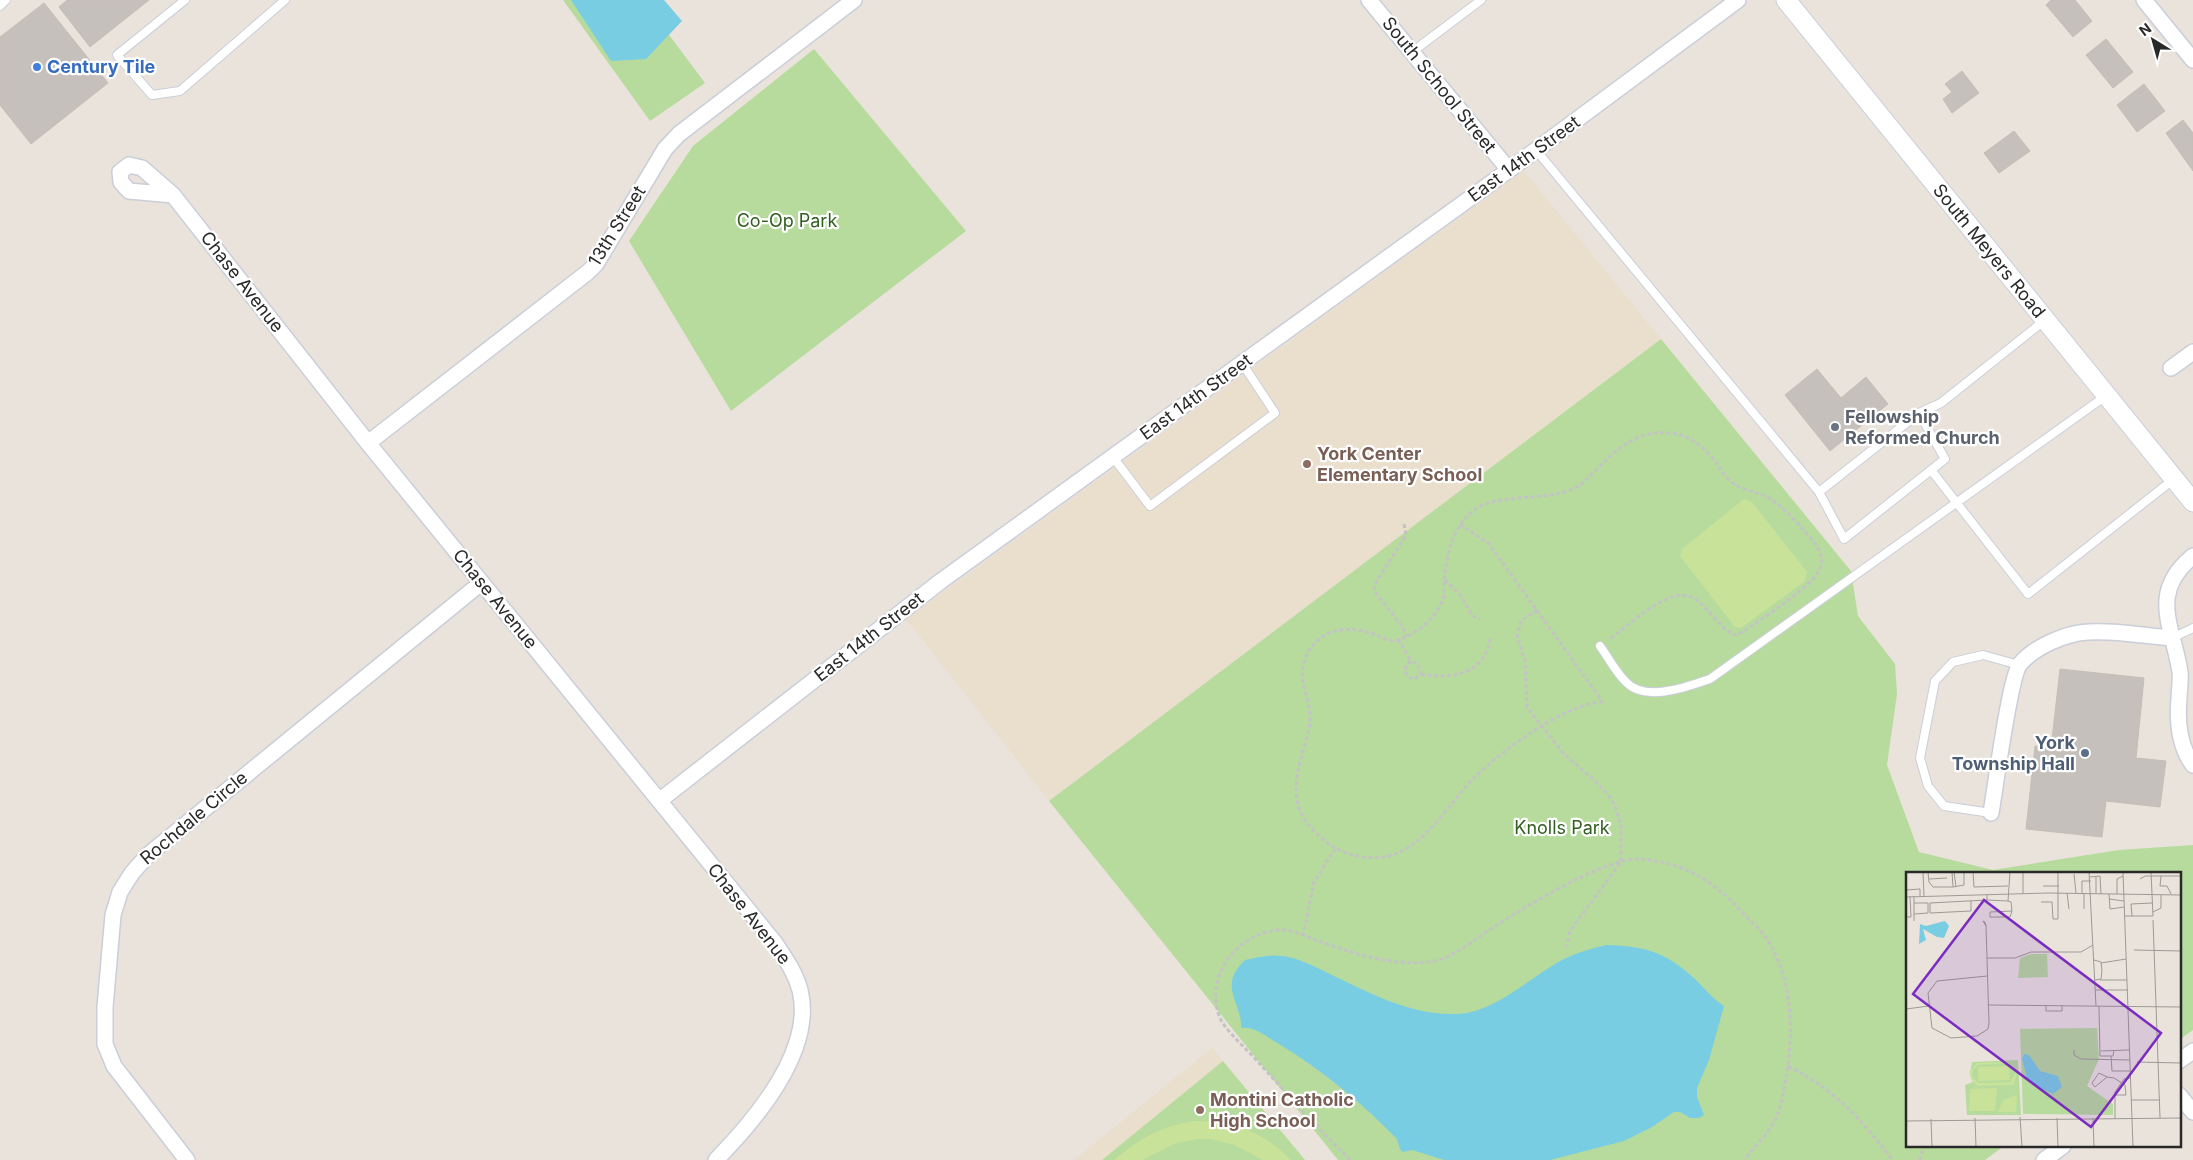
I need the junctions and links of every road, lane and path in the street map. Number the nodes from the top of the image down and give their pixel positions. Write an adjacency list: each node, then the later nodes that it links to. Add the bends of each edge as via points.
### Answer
1 (6, 0): 10 (lane)
2 (185, 0): 3 (lane, via 117,55 152,96 180,91)
3 (285, 0)
4 (854, 0): 22 (street, 13th Street, via 679,134 665,149 596,264 588,272)
5 (1369, 0): 11 (street, South School Street)
6 (1481, 0): 11 (lane)
7 (1738, 0): 13 (street, East 14th Street)
8 (1786, 0): 16 (street, South Meyers Road)
9 (2144, 0): 12 (street)
10 (0, 6)
11 (1412, 52): 14 (street, South School Street)
12 (2193, 60)
13 (1536, 150): 14 (street, East 14th Street); 26 (lane)
14 (1509, 170): 18 (street, East 14th Street)
15 (173, 195): 22 (street, Chase Avenue)
16 (2045, 320): 20 (street, South Meyers Road); 21 (lane, via 1941,403)
17 (2193, 352): 19 (street)
18 (1242, 363): 23 (street, East 14th Street); 23 (lane, via 1275,413 1150,506)
19 (2171, 368)
20 (2107, 395): 25 (street, South Meyers Road); 28 (lane)
21 (1919, 413): 24 (lane, via 1945,460); 26 (lane)
22 (368, 443): 33 (street, Chase Avenue)
23 (1113, 457): 47 (street, East 14th Street, via 941,581)
24 (1931, 470): 26 (lane, via 1844,540); 28 (lane)
25 (2174, 479): 27 (street, South Meyers Road); 28 (lane, via 2028,594)
26 (1820, 492)
27 (2193, 502)
28 (1957, 504): 41 (lane, via 1710,679 1652,692 1636,690 1625,682)
29 (1404, 524): 37 (path, via 1406,535 1375,584 1374,591)
30 (1460, 524): 32 (path, via 1449,545); 34 (path, via 1490,544); 41 (path, via 1478,507 1561,494 1580,486 1623,444 1641,435 1668,433 1697,443 1731,482 1767,497 1782,508 1822,554 1821,568 1812,580 1743,632 1734,635 1691,597 1678,594 1664,599)
31 (2193, 556): 38 (street, via 2182,564 2169,586 2167,621)
32 (1444, 580): 35 (path, via 1461,596 1468,611); 37 (path, via 1443,599 1433,616)
33 (481, 583): 47 (street, Chase Avenue); 60 (street, Rochdale Circle, via 163,842 132,873 120,892 113,916 105,1044 114,1066)
34 (1536, 610): 45 (path, via 1521,621 1517,635 1525,661 1527,707); 45 (path, via 1602,702 1590,702 1562,713)
35 (1480, 619)
36 (2193, 628): 38 (lane)
37 (1407, 636): 39 (path)
38 (2172, 638): 43 (street, via 2087,632 2035,651); 46 (street, via 2180,674 2177,715 2180,737)
39 (1398, 639): 42 (path); 49 (path, via 1392,641 1360,629 1344,628 1316,642 1304,658 1302,679 1312,720 1295,778 1295,790 1300,814)
40 (1490, 639): 44 (path, via 1484,657 1460,675 1436,677)
41 (1600, 646)
42 (1411, 661): 44 (path, via 1417,663); 44 (path, via 1405,672 1414,679)
43 (2019, 665): 48 (street, via 2011,692); 48 (lane, via 1983,655 1953,662 1935,681 1920,758 1928,786 1944,806)
44 (1421, 674)
45 (1541, 727): 49 (path, via 1474,778 1414,846 1382,858 1349,856); 50 (path, via 1615,806 1621,826)
46 (2192, 764)
47 (659, 801): 61 (street, Chase Avenue, via 775,942 796,977 802,1008 795,1048 777,1084 754,1118)
48 (1991, 813)
49 (1335, 849): 51 (path, via 1314,882)
50 (1621, 862): 51 (path, via 1612,863 1522,908 1458,951 1431,962 1384,961); 52 (path, via 1573,926); 55 (path, via 1637,858 1676,864 1702,877 1727,896 1766,938 1787,987 1791,1025)
51 (1303, 936): 62 (path, via 1284,930 1250,938 1228,958 1219,976 1215,992 1217,1005 1222,1021)
52 (1566, 947)
53 (2193, 1051): 54 (street)
54 (2180, 1060)
55 (1788, 1066): 63 (path, via 1780,1110); 64 (path, via 1828,1089 1846,1104)
56 (2180, 1096): 57 (street)
57 (2193, 1112)
58 (1924, 1148): 65 (path)
59 (2060, 1148): 66 (street)
60 (187, 1160)
61 (716, 1160)
62 (1350, 1160)
63 (1744, 1160)
64 (1893, 1160)
65 (1919, 1160)
66 (2044, 1160)

